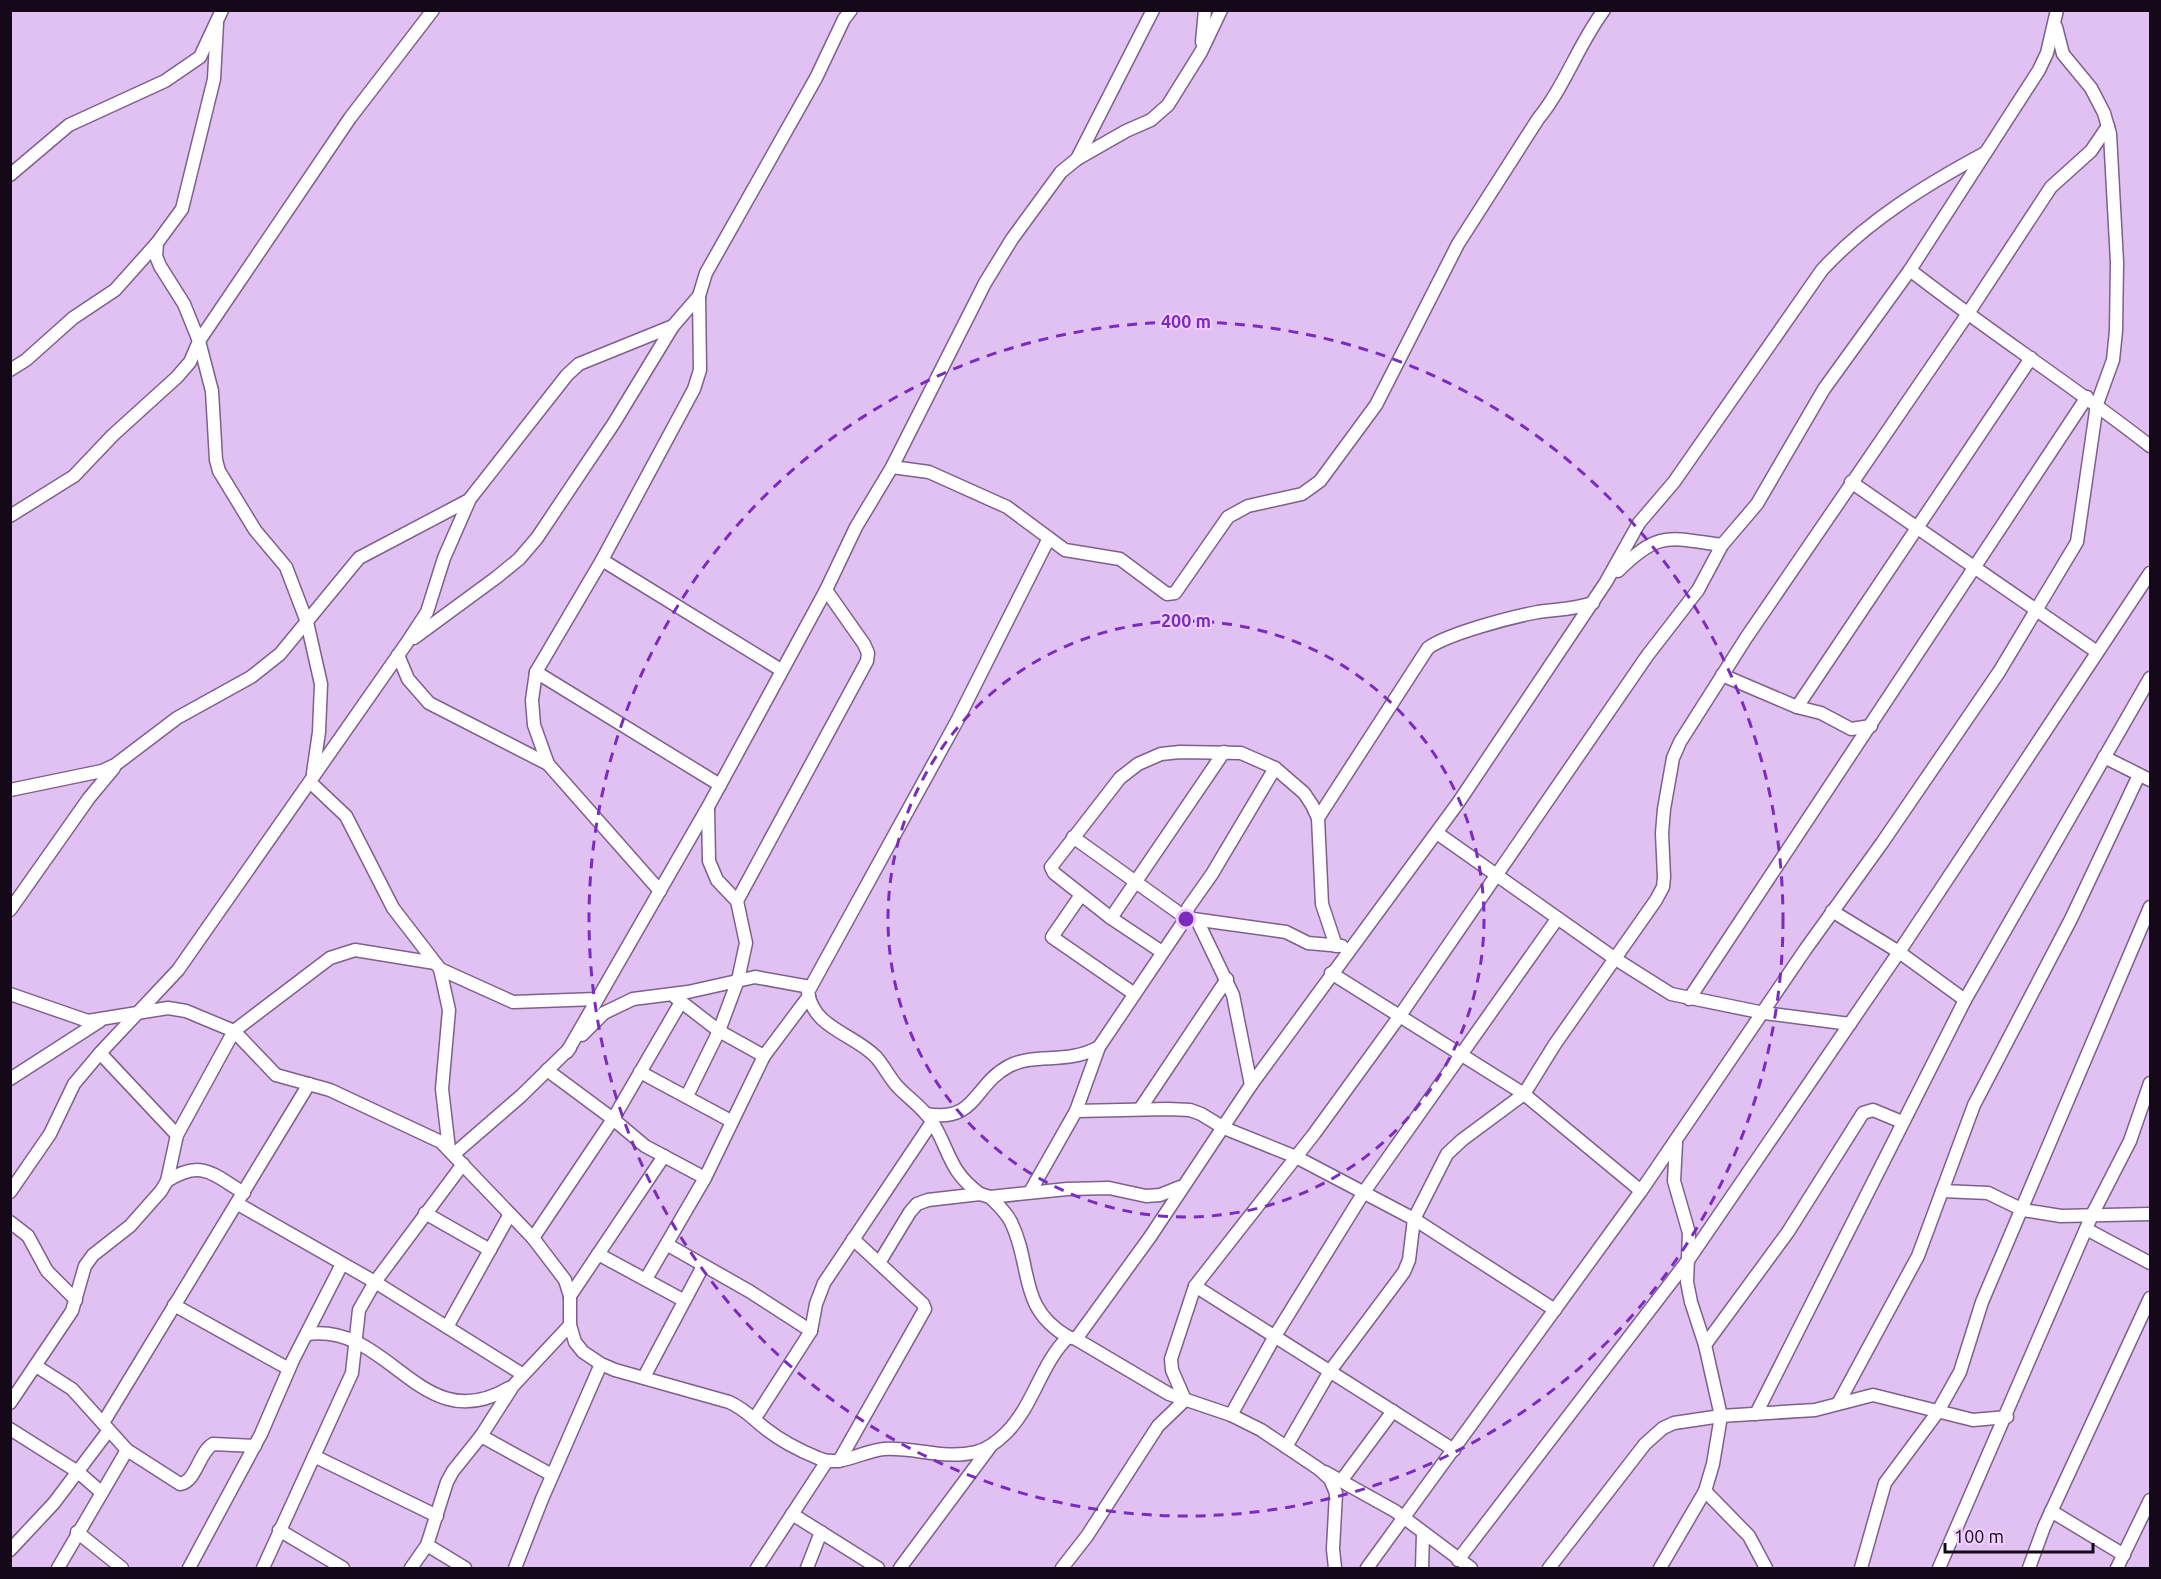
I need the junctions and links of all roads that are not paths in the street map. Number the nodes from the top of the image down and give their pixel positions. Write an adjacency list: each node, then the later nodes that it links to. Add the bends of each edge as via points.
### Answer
1 (222, 10): 9 (street)
2 (433, 10): 21 (street, via 350,118)
3 (851, 10): 18 (street, via 706,273)
4 (1205, 10): 10 (street)
5 (1221, 10): 10 (street)
6 (1604, 10): 31 (street, via 1585,36 1552,102 1458,244 1376,405 1320,481 1302,494 1248,506 1228,517 1174,593 1167,594 1120,558 1065,550)
7 (1152, 11): 13 (street)
8 (2056, 14): 11 (street, via 2063,54 2100,100); 12 (street, via 2039,70)
9 (217, 23): 14 (street, via 200,57 184,69 69,125); 16 (street, via 214,79 187,192 182,209)
10 (1201, 52): 13 (street, via 1168,105 1151,120)
11 (2108, 126): 19 (street, via 2091,151 2051,187); 24 (street, via 2117,262 2116,331 2113,360)
12 (1987, 152): 17 (street); 36 (street, via 1933,182 1849,242 1822,270 1674,482 1639,523)
13 (1077, 159): 26 (street, via 1054,180 985,283)
14 (16, 167): 15 (street)
15 (10, 175)
16 (157, 243): 21 (street, via 159,266 184,304); 23 (street, via 115,290 73,318)
17 (1910, 270): 19 (street); 32 (street, via 1824,389 1757,504)
18 (699, 296): 20 (street); 33 (street, via 700,370 694,389)
19 (1967, 315): 22 (street); 27 (street)
20 (673, 326): 28 (street, via 579,364); 41 (street, via 537,538 519,559)
21 (199, 341): 29 (street, via 190,362 177,377 74,476); 40 (street, via 212,391 219,471 255,530 286,567)
22 (2031, 358): 24 (street); 30 (street)
23 (10, 370)
24 (2092, 401): 25 (street); 34 (street); 39 (street, via 2077,542)
25 (2150, 445)
26 (892, 467): 31 (street, via 929,472 987,498 1022,515); 37 (street, via 856,527)
27 (1851, 482): 30 (street); 45 (street)
28 (469, 500): 40 (street, via 359,558); 41 (street, via 444,558 427,612)
29 (10, 516)
30 (1917, 528): 34 (street); 47 (street)
31 (1049, 538): 82 (street, via 957,721)
32 (1722, 546): 36 (street, via 1659,539 1635,554); 62 (street, via 1698,590 1647,656)
33 (602, 560): 43 (street); 44 (street)
34 (1975, 569): 39 (street); 48 (street)
35 (2151, 573): 42 (street)
36 (1606, 582): 38 (street)
37 (826, 590): 43 (street); 66 (street, via 864,644 867,662)
38 (1593, 603): 59 (street, via 1527,615 1445,639 1428,648); 60 (street)
39 (2037, 610): 42 (street); 69 (street, via 1999,672)
40 (307, 621): 51 (street, via 265,668 177,718); 55 (street, via 321,684)
41 (402, 650): 52 (street, via 408,680 429,703); 55 (street)
42 (2097, 652): 76 (street)
43 (781, 670): 56 (street)
44 (536, 672): 52 (street, via 534,725); 56 (street)
45 (1722, 675): 47 (street); 77 (street, via 1673,759 1662,833 1663,887)
46 (2151, 678): 50 (street)
47 (1797, 707): 48 (street, via 1821,713 1851,729)
48 (1871, 726): 87 (street)
49 (1224, 752): 53 (street, via 1241,753); 61 (street, via 1161,754 1138,764 1120,778); 63 (street)
50 (2104, 758): 54 (street); 88 (street)
51 (122, 760): 57 (street, via 102,771); 68 (street, via 89,798)
52 (548, 764): 64 (street)
53 (1275, 768): 59 (street, via 1304,793); 71 (street, via 1188,908)
54 (2145, 778): 125 (street, via 1974,1105)
55 (311, 780): 78 (street, via 346,816 393,908); 90 (street, via 178,970)
56 (720, 785): 58 (street)
57 (10, 790)
58 (708, 807): 64 (street); 66 (street, via 712,870)
59 (1318, 818): 73 (street, via 1323,904)
60 (1437, 833): 62 (street); 74 (street)
61 (1073, 837): 63 (street); 65 (street, via 1051,867)
62 (1496, 876): 72 (street); 91 (street)
63 (1135, 882): 70 (street); 71 (street)
64 (660, 891): 86 (street)
65 (1081, 895): 70 (street); 83 (street, via 1052,937)
66 (737, 901): 81 (street, via 746,943)
67 (2151, 907): 131 (street)
68 (10, 910)
69 (1832, 911): 76 (street); 89 (street)
70 (1111, 918): 75 (street)
71 (1191, 919): 73 (street, via 1286,932 1308,942); 75 (street); 80 (street)
72 (1557, 919): 77 (street); 100 (street)
73 (1336, 946): 74 (street)
74 (1352, 946): 79 (street)
75 (1162, 952): 83 (street)
76 (1899, 952): 88 (street); 93 (street)
77 (1614, 958): 87 (street, via 1671,994); 107 (street)
78 (437, 966): 86 (street, via 513,1002); 94 (street, via 355,950 342,952); 118 (street, via 449,1010 442,1089)
79 (1331, 973): 91 (street); 106 (street)
80 (1227, 979): 106 (street); 109 (street)
81 (738, 980): 82 (street, via 755,976); 85 (street); 95 (street)
82 (809, 991): 99 (street); 111 (street, via 819,1016 873,1054)
83 (1133, 993): 96 (street)
84 (10, 994): 92 (street, via 75,1018)
85 (676, 998): 95 (street); 97 (street, via 619,1004 586,1029); 102 (street)
86 (597, 999): 97 (street)
87 (1689, 999): 89 (street)
88 (1965, 1000): 114 (street)
89 (1764, 1013): 93 (street); 117 (street)
90 (137, 1014): 92 (street); 94 (street, via 168,1008 186,1011); 98 (street)
91 (1399, 1017): 100 (street); 120 (street)
92 (104, 1019): 103 (street)
93 (1850, 1024): 144 (street)
94 (234, 1031): 105 (street, via 276,1076); 116 (street)
95 (719, 1031): 99 (street); 108 (street)
96 (1099, 1047): 110 (street); 111 (street, via 1084,1056 1019,1061 995,1076 966,1108)
97 (567, 1052): 101 (street)
98 (100, 1053): 116 (street); 126 (street, via 75,1084 50,1134)
99 (764, 1056): 113 (street)
100 (1462, 1056): 107 (street); 128 (street)
101 (547, 1070): 112 (street); 118 (street)
102 (640, 1072): 108 (street); 112 (street)
103 (10, 1079)
104 (2151, 1083): 135 (street, via 2130,1141)
105 (309, 1084): 118 (street, via 441,1142); 130 (street)
106 (1251, 1085): 115 (street)
107 (1524, 1094): 124 (street); 136 (street, via 1447,1154)
108 (687, 1096): 113 (street)
109 (1140, 1109): 110 (street); 115 (street, via 1190,1110)
110 (1076, 1111): 127 (street)
111 (929, 1118): 129 (street, via 956,1173); 140 (street)
112 (614, 1119): 119 (street, via 637,1140); 139 (street)
113 (731, 1121): 121 (street)
114 (1902, 1122): 165 (street, via 1873,1110 1863,1113 1788,1232); 178 (street)
115 (1224, 1128): 120 (street); 123 (street)
116 (177, 1135): 122 (street)
117 (1677, 1139): 124 (street); 144 (street, via 1674,1181 1689,1233)
118 (455, 1156): 132 (street); 133 (street)
119 (664, 1156): 121 (street); 143 (street)
120 (1296, 1157): 128 (street); 151 (street)
121 (705, 1178): 141 (street)
122 (166, 1181): 130 (street, via 184,1170 207,1171); 154 (street, via 157,1198 93,1255 85,1266)
123 (1181, 1187): 127 (street, via 1153,1195 1109,1188); 163 (street, via 1150,1237)
124 (1641, 1191): 157 (street)
125 (1942, 1191): 131 (street, via 1988,1193); 175 (street, via 1917,1256)
126 (10, 1192)
127 (1030, 1192): 129 (street)
128 (1364, 1192): 136 (street); 162 (street)
129 (985, 1196): 145 (street, via 917,1204); 163 (street, via 1004,1210 1012,1222 1034,1304 1053,1329)
130 (241, 1198): 147 (street); 156 (street)
131 (2023, 1209): 135 (street, via 2061,1216); 177 (street, via 1975,1319 1965,1362)
132 (425, 1213): 142 (street); 150 (street)
133 (510, 1214): 139 (street); 142 (street)
134 (2151, 1214): 135 (street)
135 (2092, 1215): 138 (street)
136 (1414, 1219): 157 (street); 169 (street, via 1404,1272)
137 (10, 1222): 154 (street, via 28,1236 47,1271)
138 (2088, 1230): 146 (street); 181 (street)
139 (533, 1238): 152 (street, via 565,1280)
140 (853, 1239): 145 (street); 160 (street, via 818,1294)
141 (668, 1245): 148 (street); 149 (street)
142 (490, 1250): 159 (street)
143 (598, 1254): 149 (street); 152 (street)
144 (1689, 1259): 165 (street, via 1691,1302); 211 (street)
145 (879, 1263): 192 (street, via 925,1309)
146 (2151, 1263)
147 (342, 1264): 150 (street); 161 (street)
148 (703, 1266): 155 (street); 160 (street, via 749,1290)
149 (646, 1279): 155 (street)
150 (375, 1282): 159 (street); 164 (street, via 359,1310)
151 (1195, 1286): 162 (street); 173 (street, via 1171,1359)
152 (570, 1296): 158 (street)
153 (2151, 1298): 200 (street)
154 (76, 1300): 167 (street)
155 (683, 1300): 171 (street)
156 (174, 1305): 168 (street); 183 (street)
157 (1555, 1310): 190 (street)
158 (570, 1325): 166 (street, via 575,1342); 170 (street)
159 (447, 1327): 170 (street)
160 (811, 1331): 182 (street)
161 (308, 1334): 164 (street, via 329,1333); 168 (street)
162 (1275, 1336): 169 (street); 179 (street)
163 (1072, 1338): 173 (street, via 1144,1381); 187 (street, via 1047,1363 1016,1421)
164 (356, 1340): 172 (street, via 448,1400 478,1401); 191 (street, via 352,1372)
165 (1705, 1345): 180 (street)
166 (601, 1364): 171 (street); 195 (street)
167 (36, 1366): 174 (street); 183 (street, via 72,1389)
168 (290, 1369): 186 (street)
169 (1330, 1371): 176 (street); 188 (street)
170 (522, 1374): 172 (street)
171 (644, 1377): 182 (street, via 729,1402)
172 (513, 1386): 185 (street)
173 (1185, 1400): 179 (street); 224 (street, via 1158,1426)
174 (10, 1402)
175 (1839, 1402): 177 (street, via 1860,1396 1883,1396); 178 (street, via 1815,1410)
176 (1393, 1411): 190 (street); 196 (street)
177 (1937, 1413): 181 (street, via 1974,1420); 232 (street, via 1885,1483)
178 (1756, 1414): 180 (street)
179 (1231, 1415): 188 (street)
180 (1721, 1416): 197 (street); 229 (street, via 1674,1423 1654,1436)
181 (2007, 1417): 233 (street)
182 (756, 1418): 192 (street, via 766,1429)
183 (106, 1426): 189 (street); 194 (street)
184 (10, 1429): 194 (street)
185 (481, 1436): 195 (street); 202 (street, via 447,1482)
186 (255, 1446): 189 (street, via 207,1447 186,1483 180,1484); 214 (street)
187 (990, 1447): 192 (street, via 951,1455 887,1449); 223 (street)
188 (1286, 1447): 193 (street)
189 (127, 1450): 198 (street)
190 (1454, 1450): 203 (street)
191 (314, 1456): 202 (street); 204 (street)
192 (833, 1461): 201 (street)
193 (1319, 1469): 196 (street); 225 (street, via 1330,1479 1336,1493)
194 (78, 1472): 198 (street); 209 (street)
195 (552, 1475): 219 (street)
196 (1341, 1480): 203 (street, via 1384,1503)
197 (1705, 1491): 230 (street); 231 (street, via 1749,1536)
198 (101, 1492): 205 (street)
199 (2151, 1500): 210 (street)
200 (2051, 1511): 210 (street); 234 (street)
201 (792, 1514): 206 (street); 220 (street)
202 (437, 1516): 208 (street)
203 (1404, 1519): 207 (street); 226 (street)
204 (279, 1530): 215 (street); 216 (street)
205 (77, 1532): 212 (street); 213 (street)
206 (821, 1532): 221 (street); 222 (street)
207 (1423, 1534): 211 (street); 227 (street)
208 (427, 1545): 217 (street); 218 (street)
209 (10, 1550)
210 (2124, 1555): 235 (street)
211 (1458, 1560): 228 (street)
212 (58, 1569)
213 (122, 1569)
214 (189, 1569)
215 (263, 1569)
216 (343, 1569)
217 (411, 1569)
218 (465, 1569)
219 (515, 1569)
220 (757, 1569)
221 (807, 1569)
222 (878, 1569)
223 (900, 1569)
224 (1062, 1569)
225 (1335, 1569)
226 (1367, 1569)
227 (1422, 1569)
228 (1471, 1569)
229 (1549, 1569)
230 (1660, 1569)
231 (1766, 1569)
232 (1861, 1569)
233 (1939, 1569)
234 (2029, 1569)
235 (2117, 1569)

